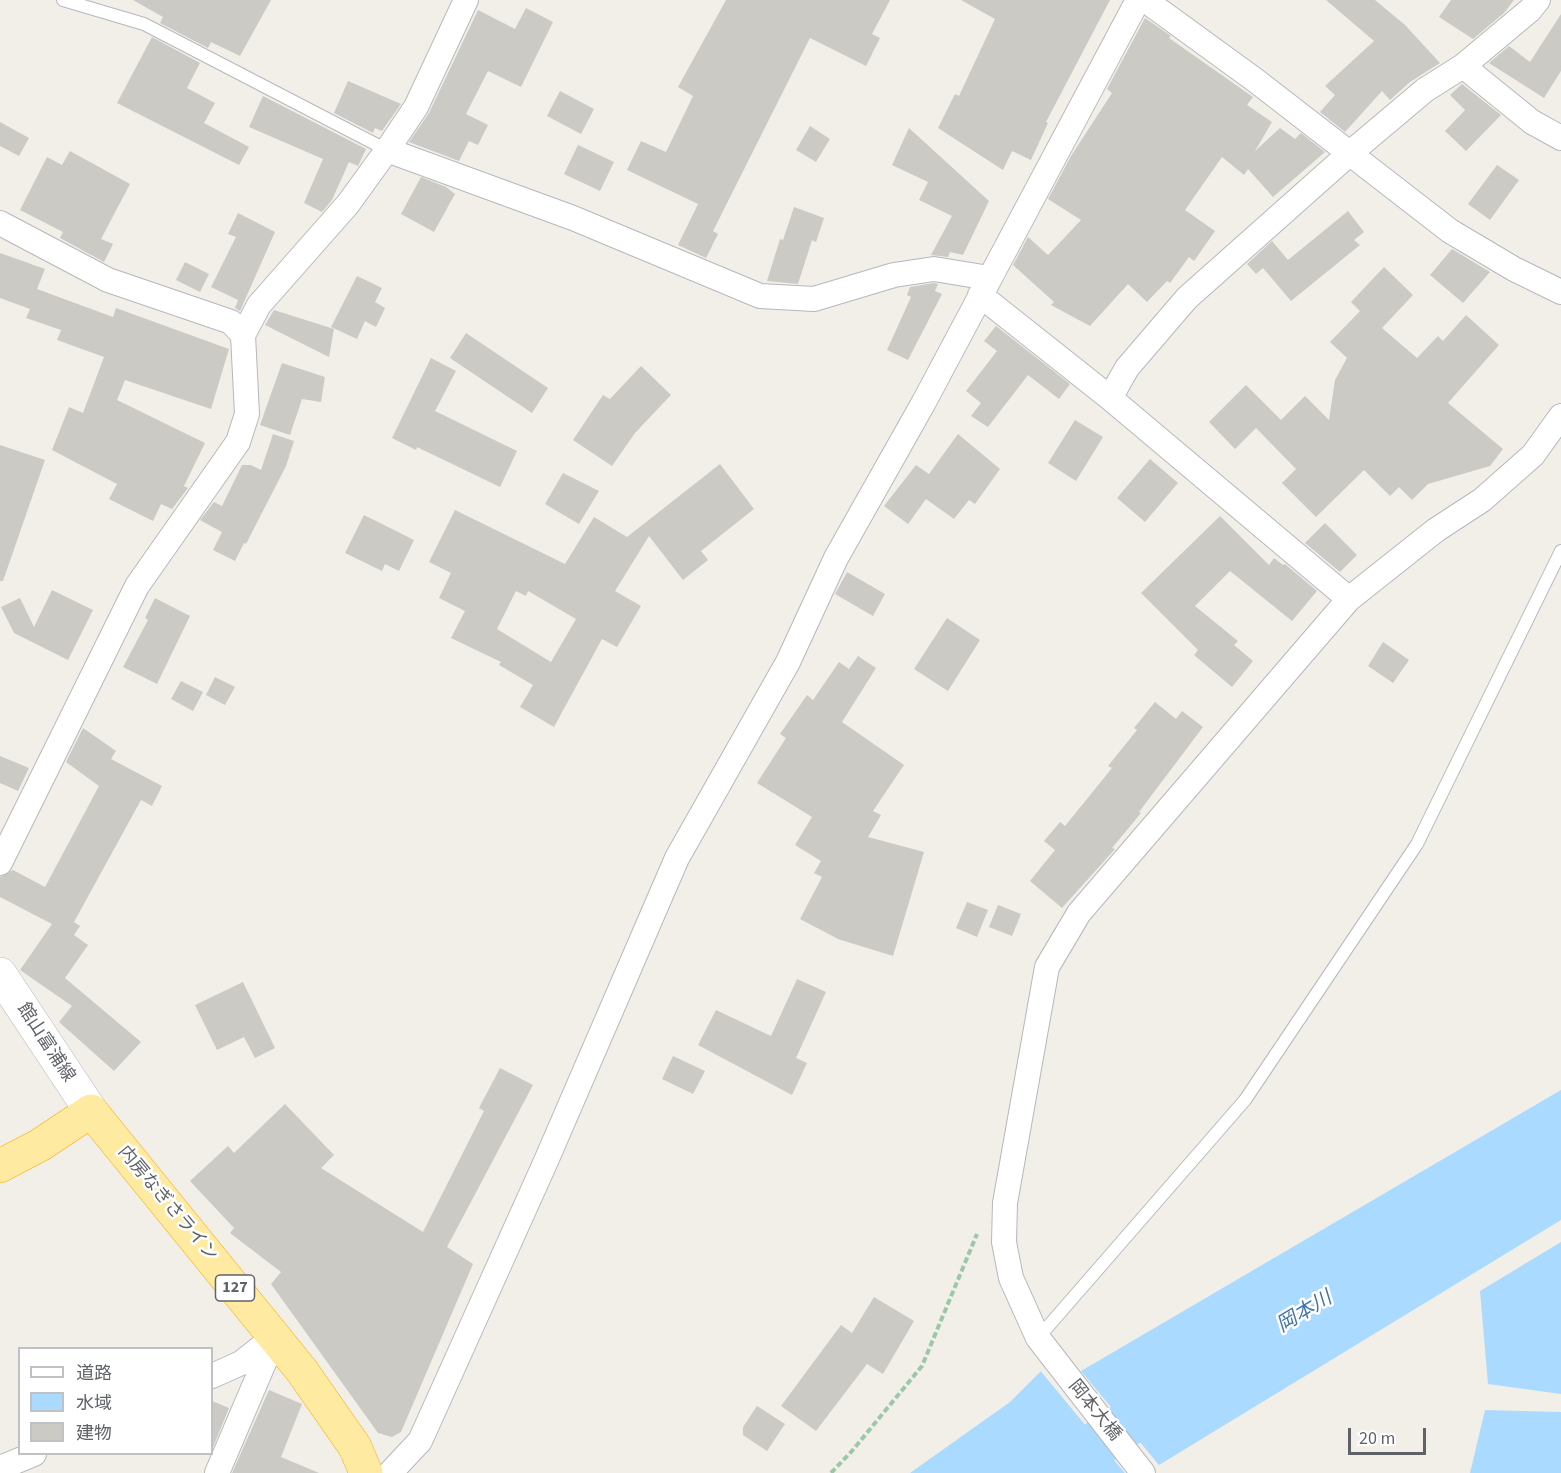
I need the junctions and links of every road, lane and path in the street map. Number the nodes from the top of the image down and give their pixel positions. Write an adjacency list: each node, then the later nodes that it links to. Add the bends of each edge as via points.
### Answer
1 (63, 0): 8 (lane, via 144,24)
2 (466, 0): 8 (street, via 416,107)
3 (1138, 0): 11 (street)
4 (1145, 0): 9 (street)
5 (1538, 0): 6 (street)
6 (1463, 66): 7 (street, via 1532,122); 9 (street, via 1425,90)
7 (1561, 138)
8 (387, 150): 11 (street, via 573,218 760,296 814,299 894,275 934,269); 13 (street, via 348,204 260,305)
9 (1349, 154): 12 (street, via 1450,231); 14 (street, via 1187,298 1127,368)
10 (0, 223): 13 (street, via 108,279 231,322)
11 (985, 287): 14 (street); 30 (street, via 836,558 788,662 677,858 420,1442)
12 (1561, 292)
13 (243, 335): 18 (street, via 247,414 238,442 137,586)
14 (1110, 398): 17 (street)
15 (1561, 416): 17 (street, 岡本大橋, via 1533,455 1482,500 1436,530)
16 (1561, 551): 24 (lane, via 1417,844 1245,1100)
17 (1349, 599): 22 (street, 岡本大橋, via 1079,913 1047,967)
18 (0, 863)
19 (0, 974): 20 (main road, 館山富浦線)
20 (91, 1111): 21 (highway); 23 (highway, 内房なぎさライン / 127)
21 (0, 1166)
22 (1005, 1203): 24 (street, 岡本大橋, via 1004,1242 1011,1278); 31 (path, via 984,1216 922,1366)
23 (275, 1337): 25 (street, via 241,1363); 28 (street); 29 (highway, 内房なぎさライン / 127, via 331,1409)
24 (1041, 1344): 32 (street, 岡本大橋)
25 (213, 1376)
26 (32, 1455): 27 (street)
27 (2, 1470)
28 (217, 1473)
29 (366, 1473)
30 (390, 1473)
31 (831, 1473)
32 (1143, 1473)

